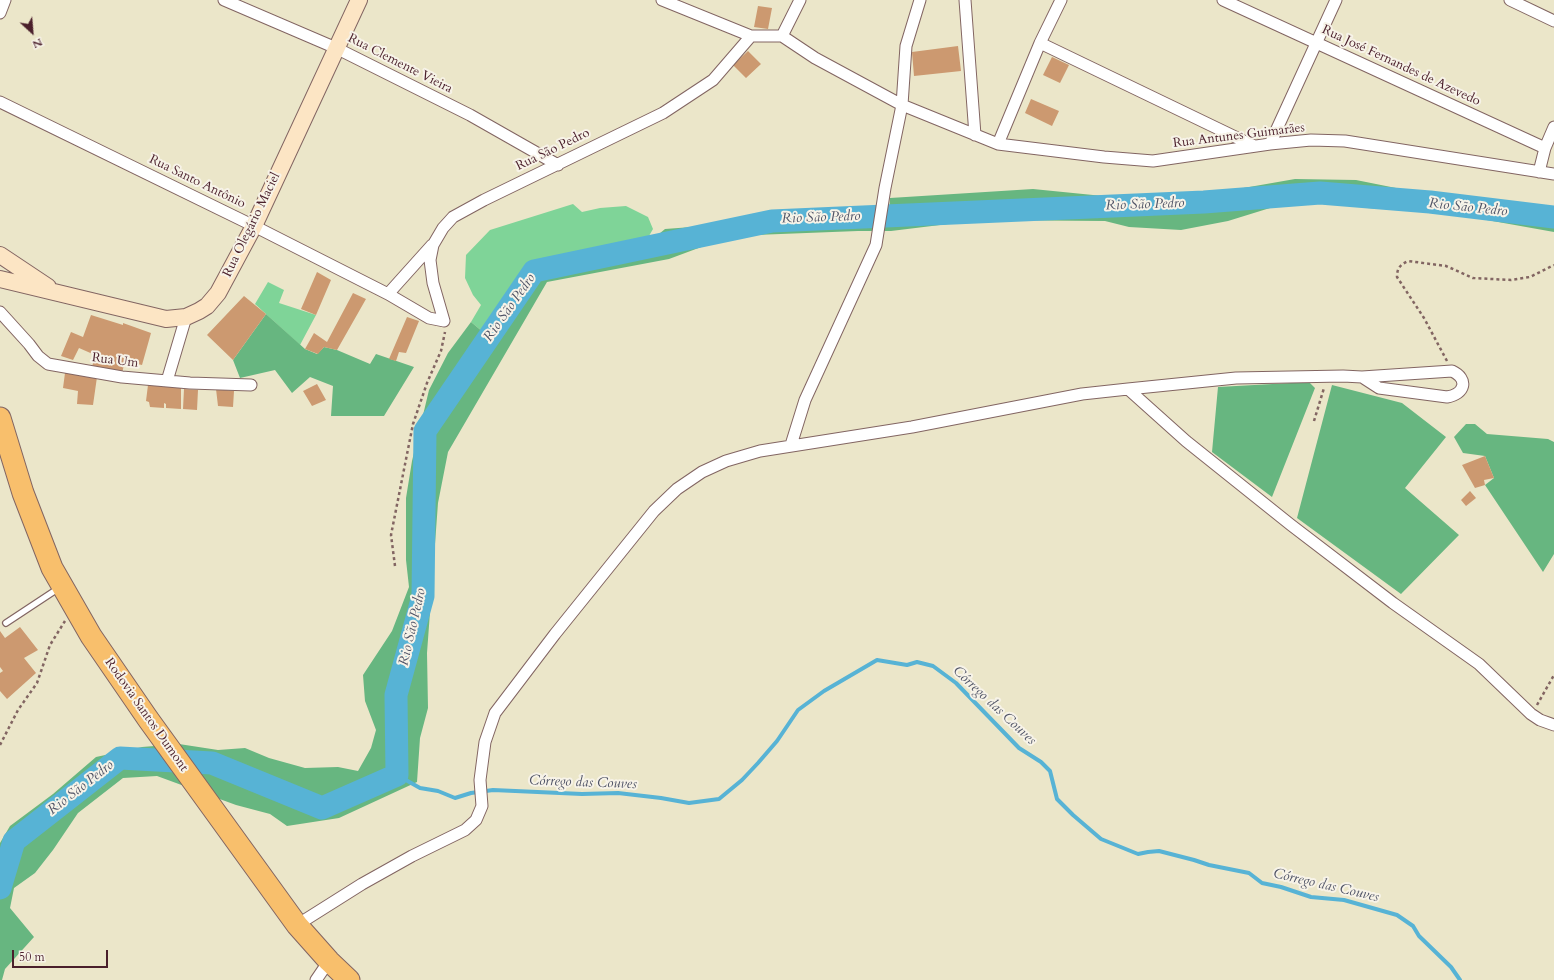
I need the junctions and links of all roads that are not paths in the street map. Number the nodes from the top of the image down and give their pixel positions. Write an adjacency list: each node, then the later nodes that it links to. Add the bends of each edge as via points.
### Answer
1 (5, 0): 12 (street)
2 (224, 0): 18 (street, Rua Clemente Vieira)
3 (359, 0): 18 (street, Rua Olegário Maciel)
4 (662, 0): 14 (street)
5 (800, 0): 15 (street)
6 (920, 0): 20 (street, via 906,46)
7 (965, 0): 22 (street)
8 (1061, 0): 16 (street)
9 (1223, 0): 17 (street, Rua José Fernandes de Azevedo)
10 (1336, 0): 17 (street)
11 (1510, 0): 13 (street)
12 (0, 13)
13 (1554, 21)
14 (751, 36): 15 (street); 27 (street, Rua São Pedro, via 713,80 663,113)
15 (782, 36): 20 (street, Rua Antunes Guimarães, via 815,58)
16 (1040, 43): 23 (street); 25 (street)
17 (1317, 43): 24 (street); 26 (street, Rua José Fernandes de Azevedo)
18 (336, 48): 27 (street, Rua Clemente Vieira, via 470,115); 30 (street, Rua Olegário Maciel)
19 (0, 102): 30 (street, Rua Santo Antônio)
20 (902, 105): 22 (street, Rua Antunes Guimarães); 44 (street, via 876,246 805,400)
21 (1554, 127): 26 (street)
22 (975, 135): 23 (street, Rua Antunes Guimarães)
23 (998, 144): 25 (street, Rua Antunes Guimarães, via 1154,161)
24 (1270, 144): 25 (street, Rua Antunes Guimarães); 28 (street, Rua Antunes Guimarães, via 1311,140 1346,141)
25 (1255, 146)
26 (1545, 148): 28 (street)
27 (558, 164): 31 (street, Rua São Pedro, via 453,217)
28 (1539, 172): 29 (street, Rua Antunes Guimarães)
29 (1554, 174)
30 (254, 226): 35 (street, Rua Santo Antônio); 37 (street, Rua Olegário Maciel, via 218,293 207,306)
31 (433, 244): 35 (street); 38 (street, Rua São Pedro, via 430,260 433,283)
32 (0, 255): 34 (street, Rua Olegário Maciel)
33 (0, 279): 34 (street, Rua Olegário Maciel)
34 (56, 292): 37 (street, Rua Olegário Maciel, via 166,319)
35 (388, 294): 38 (street, Rua Santo Antônio, via 429,318)
36 (0, 312): 40 (street, Rua Um, via 48,364 89,372)
37 (186, 317): 40 (street)
38 (444, 321)
39 (1362, 377): 39 (street, via 1452,371 1462,378 1462,386 1460,392 1447,397 1379,388); 42 (street, via 1236,378)
40 (167, 381): 41 (street, Rua Um)
41 (251, 385)
42 (1128, 389): 44 (street, via 1082,394 912,427); 47 (street, via 1186,441 1275,512 1393,603 1479,664 1531,714)
43 (0, 418): 45 (highway, Rodovia Santos Dumont, via 23,493 52,568)
44 (791, 445): 48 (street, via 726,461 702,472 677,489 654,511 495,713 485,742 480,780 482,806 476,820 465,830 393,867)
45 (62, 586): 46 (lane); 48 (highway, Rodovia Santos Dumont, via 91,636 148,719)
46 (6, 623)
47 (1554, 725)
48 (297, 925): 49 (highway, Rodovia Santos Dumont)
49 (329, 961): 50 (street); 51 (highway, Rodovia Santos Dumont)
50 (316, 980)
51 (349, 980)

